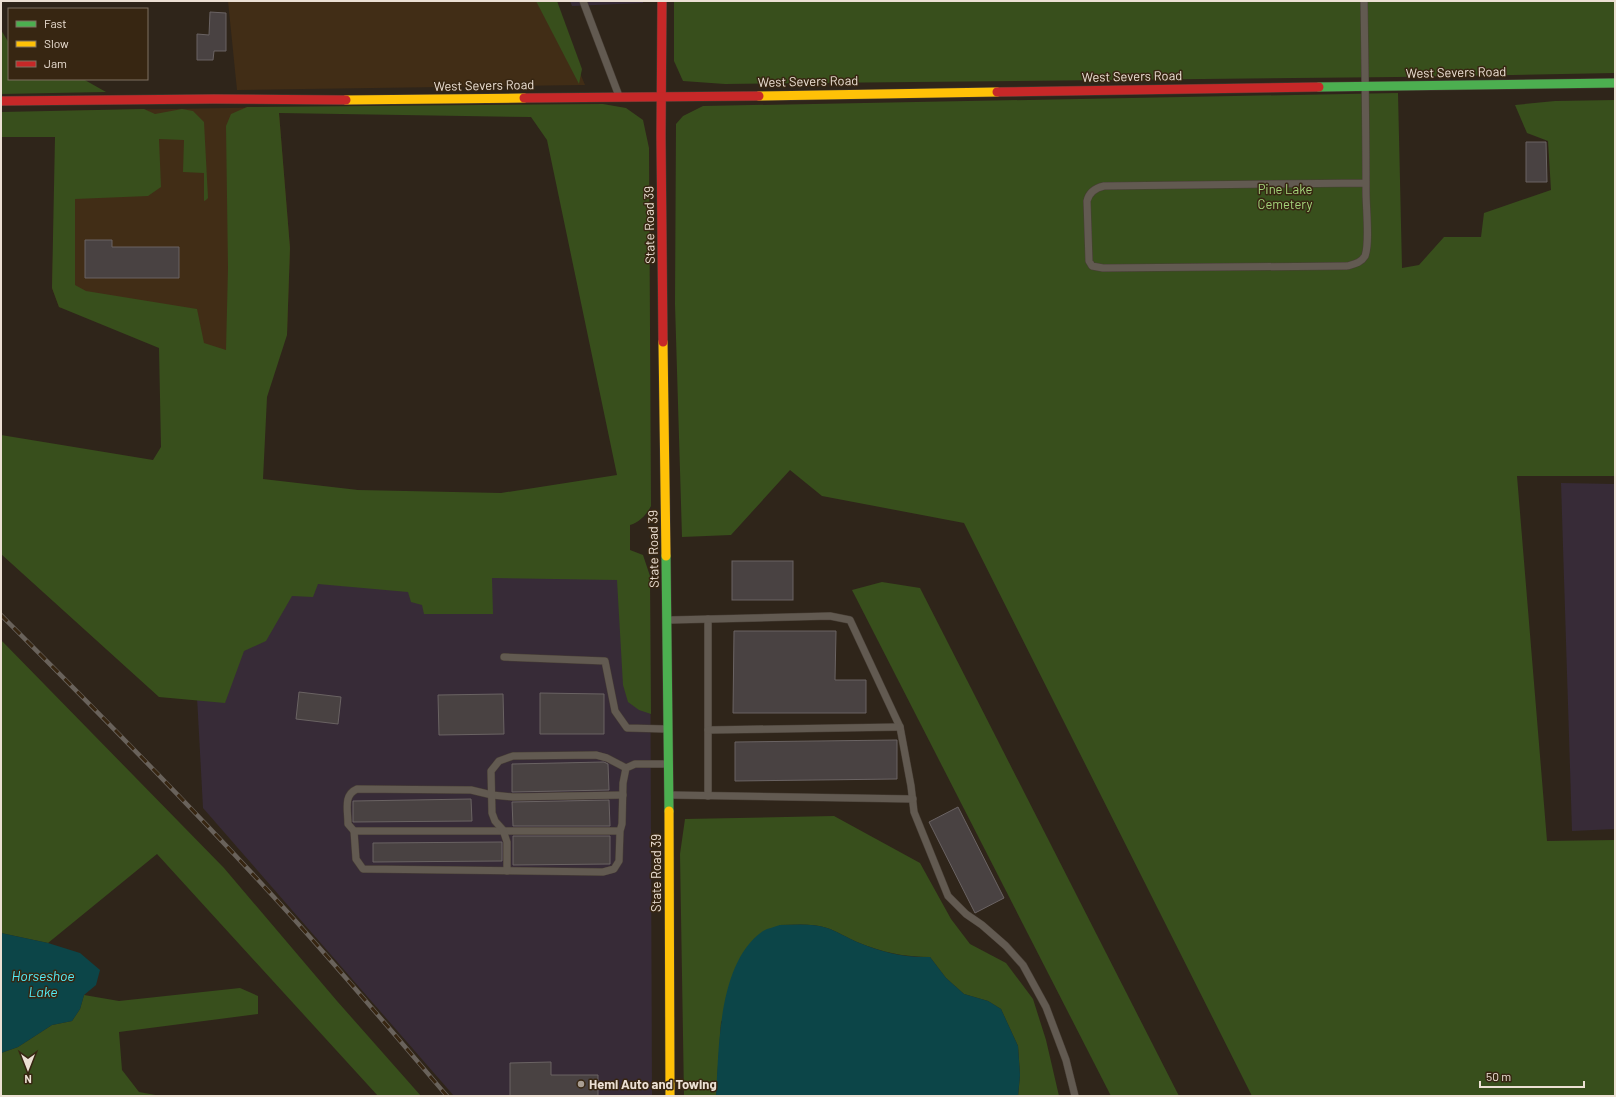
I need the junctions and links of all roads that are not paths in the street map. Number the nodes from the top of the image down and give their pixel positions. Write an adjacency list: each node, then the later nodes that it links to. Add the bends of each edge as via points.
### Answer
1 (583, 1): 6 (lane)
2 (662, 1): 7 (street, State Road 39)
3 (1364, 1): 5 (lane)
4 (1615, 83): 5 (street, West Severs Road)
5 (1365, 86): 7 (street, West Severs Road); 9 (lane)
6 (619, 96): 7 (street, West Severs Road); 8 (street, West Severs Road)
7 (662, 97): 11 (street, State Road 39)
8 (1, 101)
9 (1366, 183): 9 (lane, via 1367,242 1365,256 1357,264 1103,268 1092,266 1089,262 1088,196 1097,188 1104,186)
10 (708, 619): 11 (lane); 13 (lane, via 830,616 850,620); 15 (lane)
11 (667, 620): 14 (street, State Road 39)
12 (504, 657): 14 (lane, via 605,661 615,711 627,728)
13 (900, 727): 15 (lane); 22 (lane)
14 (668, 729): 16 (street, State Road 39)
15 (708, 730): 21 (lane)
16 (668, 764): 17 (lane, via 635,764); 20 (street, State Road 39)
17 (626, 768): 18 (lane); 19 (lane, via 596,755 513,756 499,761 491,771)
18 (623, 794): 19 (lane, via 513,797); 25 (lane)
19 (492, 795): 23 (lane, via 492,814); 24 (lane, via 471,790 357,789 348,797 348,824)
20 (669, 796): 21 (lane); 27 (street, State Road 39)
21 (708, 796): 22 (lane)
22 (913, 799): 28 (lane, via 914,812 948,896 1024,965 1046,1007 1066,1060)
23 (503, 830): 24 (lane); 25 (lane); 26 (lane, via 507,842)
24 (354, 831): 26 (lane, via 356,859 364,869)
25 (620, 831): 26 (lane, via 620,861 614,869 603,872)
26 (507, 871)
27 (670, 1096)
28 (1075, 1096)

